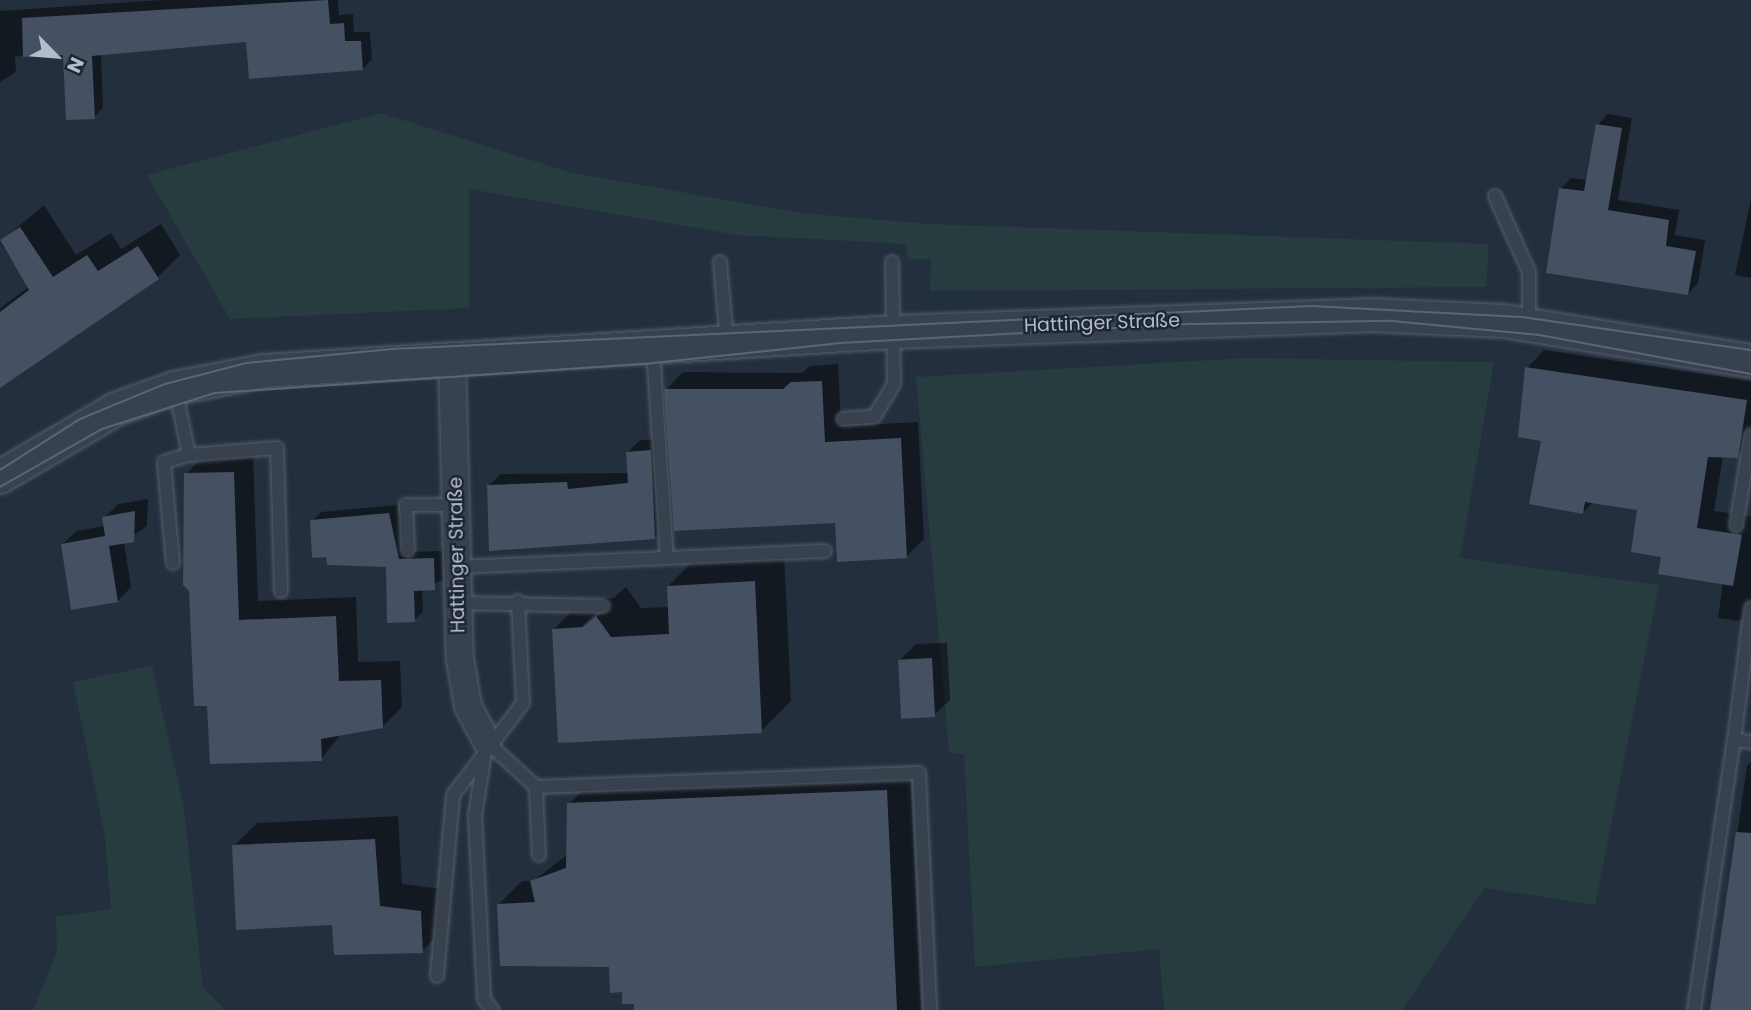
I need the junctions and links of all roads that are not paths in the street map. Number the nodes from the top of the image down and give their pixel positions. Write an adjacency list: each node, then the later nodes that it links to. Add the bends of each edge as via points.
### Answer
1 (1495, 196): 4 (lane, via 1528,272)
2 (720, 262): 6 (lane)
3 (892, 262): 5 (lane)
4 (1529, 324): 5 (street, Hattinger Straße, via 1370,315); 8 (street, Hattinger Straße)
5 (893, 332): 6 (street, Hattinger Straße); 11 (lane, via 894,384 874,417)
6 (727, 344): 7 (street, Hattinger Straße)
7 (653, 349): 9 (street, Hattinger Straße); 19 (lane)
8 (1751, 361)
9 (452, 362): 10 (street, Hattinger Straße, via 263,371); 15 (street, Hattinger Straße)
10 (176, 388): 13 (lane); 14 (street, Hattinger Straße, via 116,409)
11 (843, 419)
12 (1751, 435): 16 (lane)
13 (189, 455): 20 (lane, via 164,462); 22 (lane, via 277,448)
14 (0, 477)
15 (456, 505): 17 (lane, via 406,505); 21 (street, Hattinger Straße)
16 (1735, 526)
17 (408, 550)
18 (825, 551): 19 (lane)
19 (667, 558): 21 (lane)
20 (173, 563)
21 (458, 567): 24 (street, Hattinger Straße)
22 (281, 591)
23 (518, 601): 24 (lane); 25 (lane); 28 (lane, via 523,703)
24 (459, 603): 28 (street, Hattinger Straße, via 468,706)
25 (603, 606)
26 (1751, 608): 27 (lane)
27 (1734, 740): 29 (lane); 35 (lane)
28 (487, 742): 30 (lane); 32 (lane, via 453,795); 33 (lane, via 475,815 484,999)
29 (1751, 742)
30 (536, 787): 31 (lane); 34 (lane, via 919,773)
31 (539, 855)
32 (437, 976)
33 (492, 1010)
34 (930, 1010)
35 (1694, 1010)

